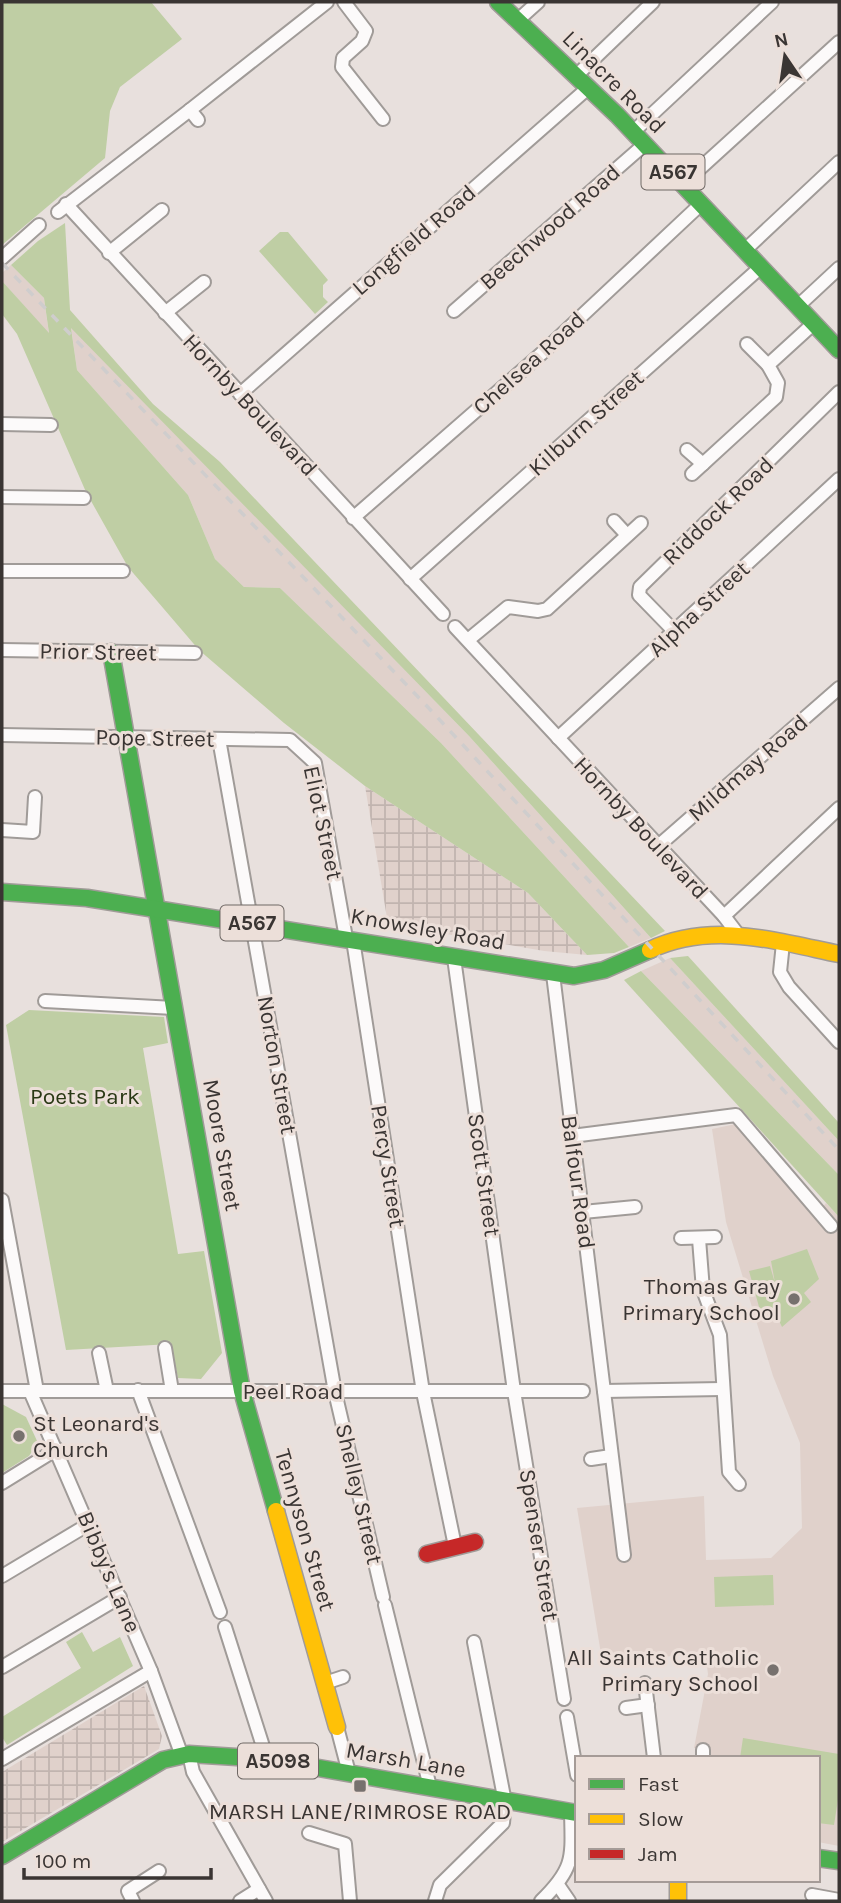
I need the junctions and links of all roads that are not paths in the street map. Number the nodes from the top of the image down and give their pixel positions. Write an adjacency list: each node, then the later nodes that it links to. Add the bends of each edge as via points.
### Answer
1 (327, 2): 20 (street, Hornby Boulevard, via 194,115 62,208)
2 (344, 2): 11 (street, via 366,31 343,58 342,67)
3 (498, 2): 7 (main road, Linacre Road / A567)
4 (538, 2): 7 (street)
5 (653, 2): 9 (street)
6 (772, 2): 12 (street)
7 (518, 20): 9 (main road, Linacre Road / A567)
8 (839, 42): 15 (street)
9 (577, 75): 10 (main road, Linacre Road / A567)
10 (588, 88): 12 (main road, Linacre Road / A567); 33 (street, Longfield Road)
11 (383, 119)
12 (633, 132): 13 (main road, Linacre Road / A567)
13 (645, 144): 15 (main road, Linacre Road / A567); 26 (street, Beechwood Road)
14 (839, 162): 19 (street)
15 (684, 183): 16 (main road, Linacre Road / A567)
16 (701, 204): 19 (main road, Linacre Road / A567); 42 (street, Chelsea Road, via 541,354)
17 (162, 209): 20 (street)
18 (39, 225): 21 (street)
19 (745, 250): 22 (main road, Linacre Road / A567)
20 (109, 253): 27 (street, Hornby Boulevard)
21 (2, 258)
22 (761, 267): 25 (main road, Linacre Road / A567); 48 (street, Kilburn Street)
23 (839, 268): 25 (street)
24 (204, 282): 27 (street)
25 (797, 307): 28 (main road, Linacre Road / A567)
26 (454, 311)
27 (165, 313): 33 (street, Hornby Boulevard)
28 (813, 324): 30 (main road, Linacre Road / A567); 31 (street)
29 (747, 344): 31 (street)
30 (839, 350)
31 (768, 365): 37 (street, via 778,383 776,397)
32 (839, 392): 51 (street, Riddock Road, via 640,587 639,595)
33 (240, 394): 42 (street, Hornby Boulevard)
34 (2, 424): 35 (street)
35 (51, 425)
36 (687, 450): 37 (street)
37 (703, 464): 38 (street)
38 (692, 474)
39 (839, 479): 51 (street, Alpha Street)
40 (2, 496): 41 (street)
41 (84, 498)
42 (353, 518): 48 (street, Hornby Boulevard)
43 (614, 521): 45 (street)
44 (641, 523): 45 (street)
45 (627, 535): 52 (street, via 547,609 508,607)
46 (2, 571): 47 (street)
47 (123, 571)
48 (410, 579): 49 (street, Hornby Boulevard)
49 (443, 614)
50 (455, 627): 52 (street, Hornby Boulevard)
51 (675, 632): 59 (street, Alpha Street)
52 (468, 640): 59 (street, Hornby Boulevard)
53 (2, 650): 54 (street, Prior Street)
54 (111, 652): 55 (street, Prior Street); 58 (main road, Moore Street)
55 (195, 653)
56 (839, 688): 65 (street, Mildmay Road)
57 (2, 735): 58 (street, Pope Street)
58 (124, 737): 60 (street, Pope Street); 67 (main road, Moore Street)
59 (558, 738): 65 (street, Hornby Boulevard)
60 (219, 739): 61 (street, Pope Street, via 290,740); 69 (street, Norton Street)
61 (304, 751): 71 (street, Eliot Street, via 315,763)
62 (35, 797): 64 (street, via 33,832)
63 (839, 808): 68 (street)
64 (2, 830)
65 (657, 847): 68 (street, Hornby Boulevard)
66 (2, 892): 67 (main road, Knowsley Road / A567, via 36,892)
67 (155, 908): 69 (main road, Knowsley Road / A567); 77 (main road, Moore Street)
68 (724, 916): 70 (street, Hornby Boulevard)
69 (253, 923): 71 (main road, Knowsley Road / A567); 99 (street, Norton Street)
70 (740, 938): 72 (main road, Knowsley Road / A567); 75 (main road, Knowsley Road / A567, via 685,937 600,973)
71 (350, 939): 74 (main road, Knowsley Road / A567); 100 (street, Percy Street)
72 (783, 943): 73 (main road, Knowsley Road / A567); 78 (street, via 780,972)
73 (839, 954)
74 (454, 958): 75 (main road, Knowsley Road / A567); 96 (street, Scott Street)
75 (552, 974): 79 (street, Balfour Road)
76 (45, 1001): 77 (street)
77 (174, 1008): 95 (main road, Moore Street)
78 (839, 1042)
79 (572, 1136): 82 (street, Balfour Road); 83 (street, via 737,1115)
80 (2, 1199): 92 (street, Bibby's Lane)
81 (635, 1207): 82 (street)
82 (583, 1212): 98 (street, Balfour Road)
83 (831, 1226)
84 (715, 1237): 86 (street)
85 (681, 1238): 86 (street)
86 (699, 1239): 89 (street, via 704,1290 720,1335)
87 (165, 1348): 94 (street)
88 (99, 1353): 93 (street)
89 (722, 1389): 98 (street); 105 (street, via 729,1472)
90 (138, 1390): 93 (street, Peel Road); 94 (street, Peel Road); 113 (street)
91 (2, 1391): 92 (street, Peel Road)
92 (34, 1391): 93 (street, Peel Road); 101 (street, Bibby's Lane)
93 (107, 1391)
94 (172, 1391): 95 (street, Peel Road)
95 (242, 1391): 99 (street, Peel Road); 119 (main road, Tennyson Street)
96 (514, 1391): 97 (street, Peel Road); 100 (street, Peel Road); 121 (street, Spenser Street)
97 (583, 1391)
98 (604, 1391): 102 (street, Balfour Road)
99 (335, 1392): 100 (street, Peel Road); 132 (street, Shelley Street)
100 (423, 1392): 108 (street, Percy Street)
101 (57, 1449): 104 (street); 106 (street, Bibby's Lane)
102 (611, 1456): 103 (street); 110 (street, Balfour Road)
103 (591, 1459)
104 (2, 1483)
105 (738, 1484)
106 (89, 1524): 111 (street); 112 (street, Bibby's Lane)
107 (475, 1542): 108 (main road)
108 (455, 1546): 109 (main road)
109 (427, 1554)
110 (624, 1555)
111 (2, 1576)
112 (120, 1597): 116 (street); 117 (street, Bibby's Lane)
113 (220, 1612)
114 (225, 1627): 129 (street)
115 (474, 1642): 133 (street)
116 (2, 1667)
117 (151, 1671): 126 (street, Bibby's Lane); 128 (street)
118 (343, 1677): 119 (street)
119 (325, 1683): 125 (main road, Tennyson Street)
120 (645, 1683): 122 (street)
121 (564, 1699)
122 (648, 1705): 123 (street); 127 (street)
123 (626, 1708)
124 (567, 1717): 130 (street)
125 (337, 1727): 131 (street)
126 (186, 1755): 129 (main road, Marsh Lane / A5098); 136 (main road, Marsh Lane / A5098, via 163,1760); 142 (street, Bibby's Lane)
127 (654, 1756)
128 (2, 1759)
129 (267, 1759): 131 (main road, Marsh Lane / A5098)
130 (575, 1763)
131 (349, 1773): 132 (main road, Marsh Lane / A5098)
132 (430, 1787): 133 (main road, Marsh Lane / A5098)
133 (505, 1802): 134 (main road, Marsh Lane / A5098); 149 (street, via 503,1823 440,1885)
134 (574, 1812): 141 (street, via 572,1860)
135 (309, 1833): 148 (street, via 345,1844)
136 (2, 1856)
137 (820, 1858): 138 (main road)
138 (839, 1861)
139 (159, 1871): 145 (street, via 128,1891)
140 (678, 1882): 152 (main road)
141 (558, 1885): 150 (street); 151 (street)
142 (259, 1889): 146 (street); 147 (street, Bibby's Lane)
143 (812, 1895): 144 (street)
144 (839, 1900)
145 (133, 1901)
146 (240, 1901)
147 (266, 1901)
148 (350, 1901)
149 (435, 1901)
150 (541, 1901)
151 (569, 1901)
152 (678, 1901)

